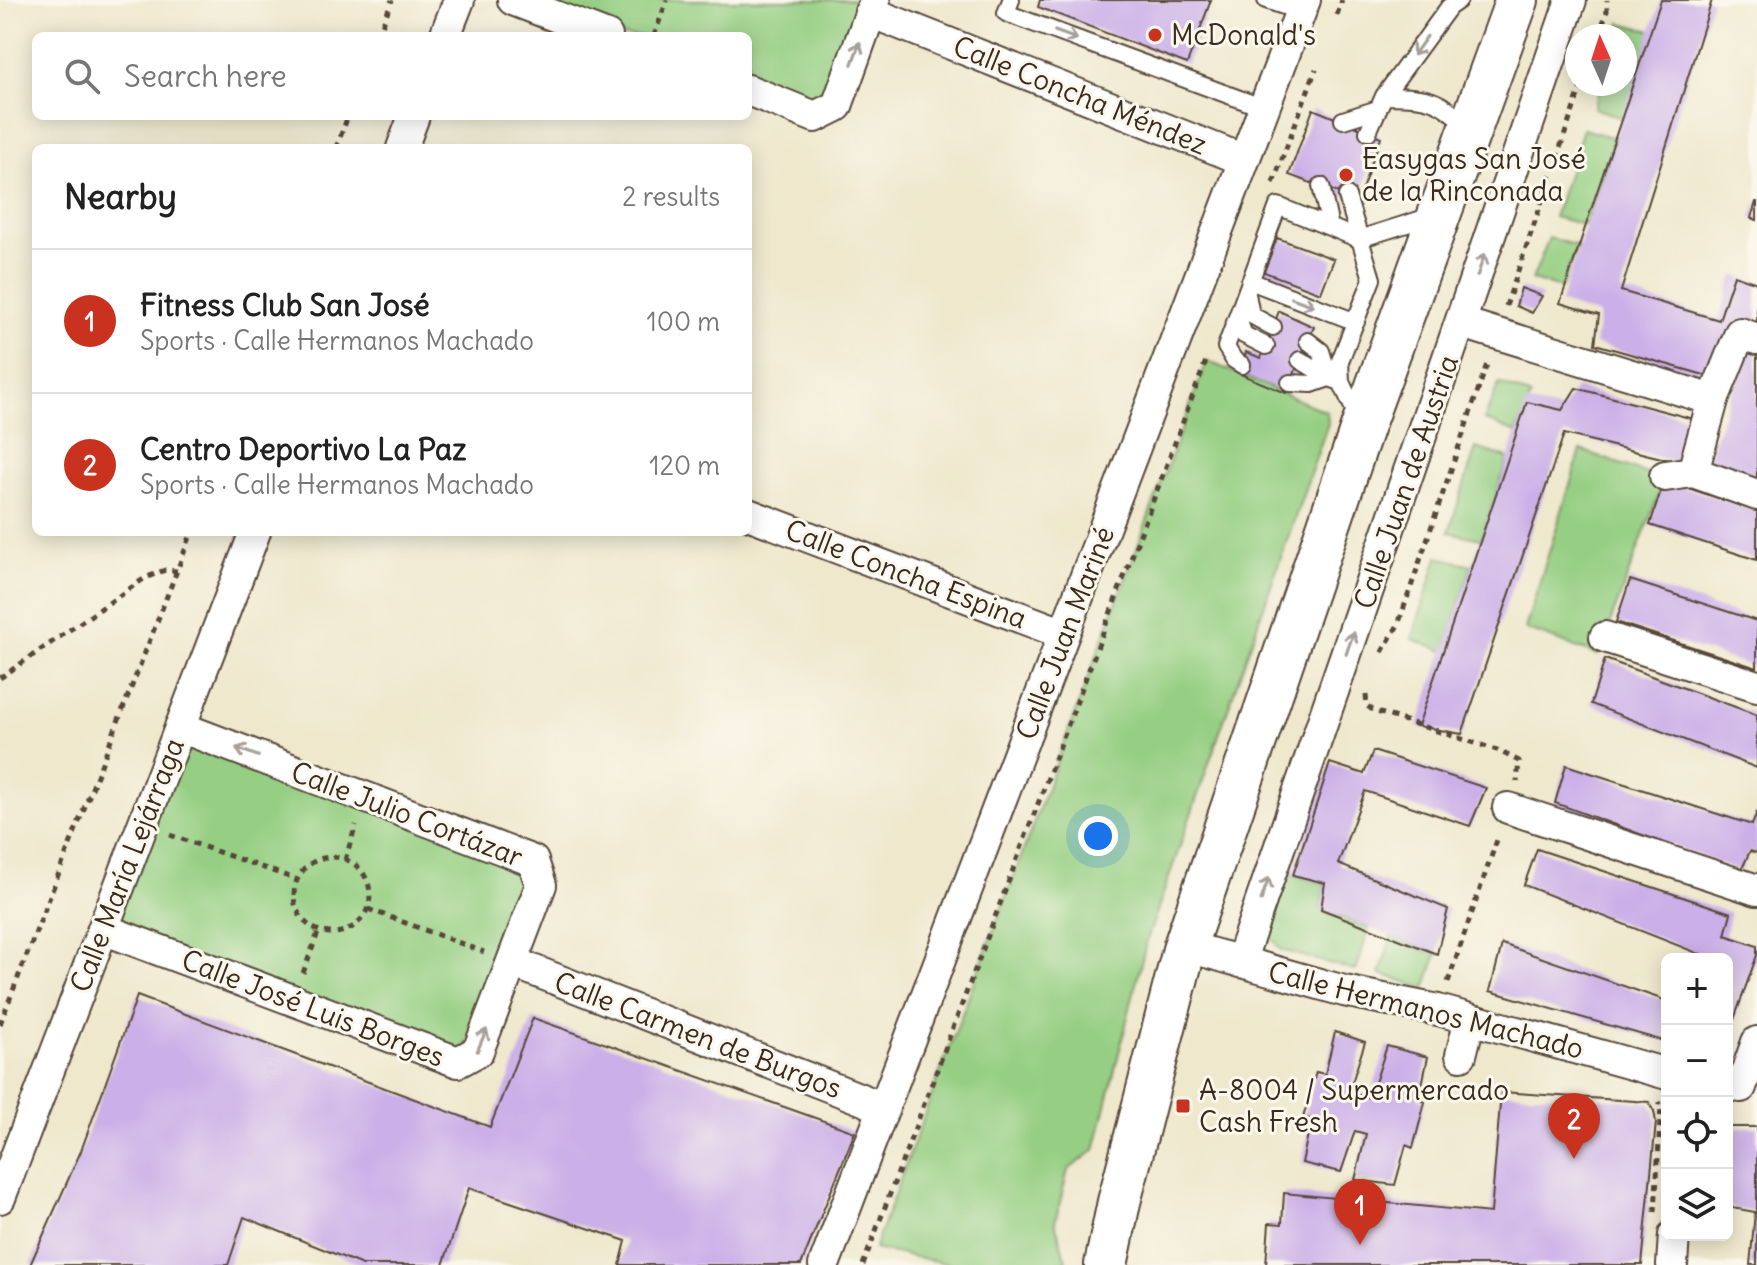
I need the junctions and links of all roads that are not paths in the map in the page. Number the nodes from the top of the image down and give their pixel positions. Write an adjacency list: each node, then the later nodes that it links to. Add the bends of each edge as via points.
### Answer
1 (459, 0): 10 (street)
2 (513, 0): 11 (street)
3 (1011, 0): 14 (lane, one-way to 14, via 1006,13)
4 (1266, 0): 9 (lane)
5 (1459, 0): 13 (lane, one-way to 13)
6 (1517, 0): 17 (main road)
7 (1571, 0): 29 (street, Calle Juan de Austria, one-way to 7)
8 (872, 6): 12 (street, one-way to 8, via 815,117 837,106); 20 (street, Calle Concha Méndez)
9 (1303, 6): 14 (street, Calle Juan Mariné)
10 (447, 32)
11 (597, 32)
12 (752, 92)
13 (1381, 102): 16 (lane); 17 (lane, via 1429,98); 18 (lane)
14 (1264, 108): 20 (street, Calle Juan Mariné)
15 (412, 120): 19 (street)
16 (1343, 120)
17 (1469, 130): 23 (main road)
18 (1368, 132)
19 (404, 144)
20 (1244, 160): 43 (street, Calle Juan Mariné)
21 (1321, 186): 24 (lane)
22 (1347, 196): 25 (lane)
23 (1440, 213): 25 (lane); 39 (main road)
24 (1330, 227): 25 (lane); 26 (lane, via 1273,200)
25 (1359, 239): 28 (lane, via 1372,279)
26 (1248, 287): 27 (lane); 28 (lane, one-way to 28); 30 (lane, via 1251,315)
27 (1237, 317): 33 (lane, via 1244,335); 35 (lane, via 1226,347)
28 (1356, 322): 36 (lane)
29 (1462, 323): 38 (street); 52 (street, Calle Juan de Austria, one-way to 29)
30 (1273, 327)
31 (1757, 339): 38 (street, via 1740,333)
32 (1308, 341): 36 (lane, via 1321,351)
33 (1266, 346)
34 (1300, 360): 36 (lane)
35 (1242, 365)
36 (1335, 380): 37 (lane); 39 (lane)
37 (1290, 383)
38 (1713, 400): 40 (street, via 1679,474)
39 (1363, 425): 50 (main road)
40 (1757, 495)
41 (752, 516): 43 (street, Calle Concha Espina)
42 (253, 536): 46 (street, Calle María Lejárraga)
43 (1064, 634): 58 (street, Calle Juan Mariné)
44 (1605, 637): 45 (street)
45 (1757, 686)
46 (180, 727): 49 (street, Calle María Lejárraga); 51 (street, Calle Julio Cortázar, one-way to 46, via 541,885 533,861)
47 (1508, 808): 48 (street)
48 (1757, 890)
49 (103, 929): 51 (street, Calle José Luis Borges, one-way to 51, via 458,1062 478,1051); 59 (street, Calle María Lejárraga)
50 (1185, 946): 52 (street, Calle Hermanos Machado); 62 (main road)
51 (512, 962): 58 (street, Calle Carmen de Burgos)
52 (1240, 962): 53 (street, Calle Hermanos Machado, via 1293,990)
53 (1470, 1019): 55 (street); 56 (street, Calle Hermanos Machado)
54 (1757, 1042): 57 (street)
55 (1461, 1055)
56 (1661, 1086)
57 (1742, 1087)
58 (884, 1108): 61 (street, Calle Juan Mariné)
59 (0, 1198)
60 (1667, 1241): 63 (street)
61 (824, 1265)
62 (1106, 1265)
63 (1672, 1265)

